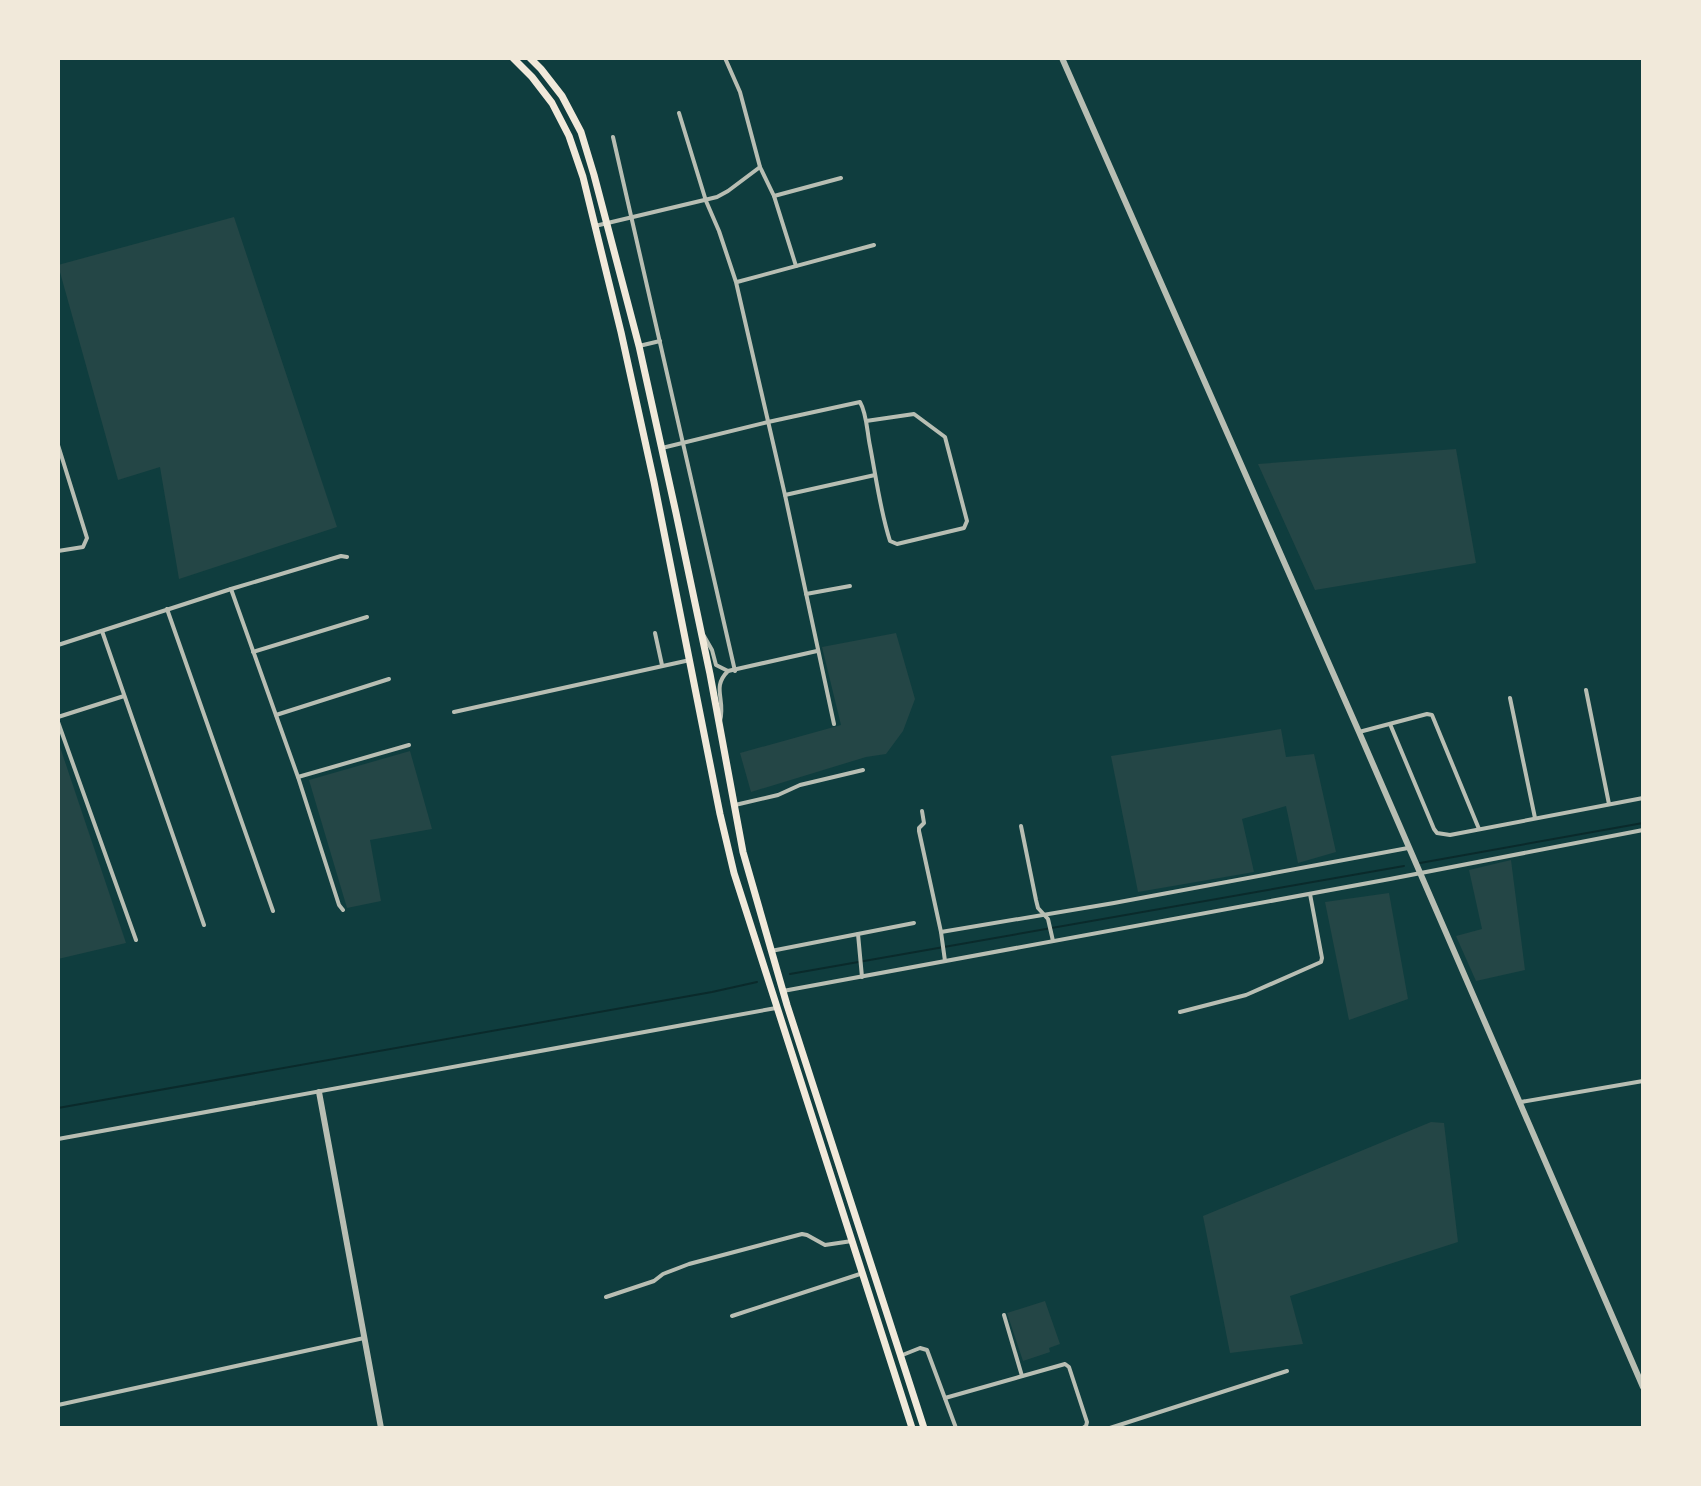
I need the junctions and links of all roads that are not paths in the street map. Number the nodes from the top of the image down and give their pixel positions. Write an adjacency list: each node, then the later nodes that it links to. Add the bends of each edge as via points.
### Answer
1 (513, 58): 13 (highway, via 552,103 569,136)
2 (530, 58): 12 (highway, via 562,96 581,132)
3 (725, 58): 7 (street)
4 (1062, 58): 52 (street)
5 (679, 113): 10 (street)
6 (613, 137): 11 (street)
7 (760, 167): 9 (street); 10 (street)
8 (841, 178): 9 (street)
9 (774, 196): 15 (street)
10 (706, 201): 11 (street); 16 (street)
11 (632, 218): 12 (street); 17 (street)
12 (607, 223): 13 (street); 18 (highway)
13 (595, 226): 39 (highway)
14 (874, 245): 15 (street)
15 (796, 266): 16 (street)
16 (736, 282): 20 (street)
17 (660, 341): 18 (street); 21 (street)
18 (639, 346): 23 (highway)
19 (866, 421): 20 (street, via 863,405 856,402); 24 (street); 24 (street, via 914,414 945,437 966,526 892,543)
20 (768, 422): 21 (street); 25 (street)
21 (683, 442): 23 (street); 41 (street)
22 (58, 445): 26 (street, via 87,538 83,547)
23 (662, 448): 33 (highway)
24 (875, 475): 25 (street)
25 (785, 495): 30 (street)
26 (58, 551)
27 (347, 557): 29 (street)
28 (850, 586): 30 (street)
29 (231, 589): 31 (street); 38 (street)
30 (806, 594): 37 (street)
31 (167, 609): 34 (street); 68 (street)
32 (367, 617): 38 (street)
33 (701, 630): 41 (street, via 716,665); 51 (highway)
34 (102, 631): 36 (street); 44 (street)
35 (655, 633): 40 (street)
36 (58, 645)
37 (817, 651): 41 (street); 49 (street)
38 (253, 652): 47 (street)
39 (690, 660): 40 (street); 80 (highway, via 734,873)
40 (662, 666): 46 (street)
41 (732, 671): 51 (street, via 720,680)
42 (389, 679): 47 (street)
43 (1586, 690): 57 (street)
44 (124, 696): 48 (street); 71 (street)
45 (1510, 698): 60 (street)
46 (454, 712)
47 (276, 715): 55 (street)
48 (58, 719): 75 (street)
49 (834, 724)
50 (1390, 724): 52 (street); 62 (street, via 1437,833); 62 (street, via 1432,715)
51 (719, 725): 58 (highway)
52 (1359, 732): 64 (street)
53 (409, 745): 55 (street)
54 (863, 770): 58 (street)
55 (298, 777): 67 (street)
56 (1643, 798): 57 (street)
57 (1609, 804): 60 (street)
58 (734, 805): 76 (highway)
59 (922, 811): 72 (street, via 919,831)
60 (1535, 818): 62 (street)
61 (1021, 826): 69 (street, via 1036,900)
62 (1479, 829)
63 (1643, 830): 65 (street)
64 (1408, 848): 65 (street); 69 (street)
65 (1419, 874): 66 (street); 84 (street)
66 (1310, 894): 74 (street); 81 (street, via 1321,962 1246,995)
67 (343, 910)
68 (273, 911)
69 (1045, 917): 72 (street); 74 (street)
70 (914, 923): 73 (street)
71 (204, 925)
72 (941, 932): 77 (street)
73 (858, 934): 76 (street); 78 (street)
74 (1052, 938): 77 (street)
75 (136, 940)
76 (771, 951): 79 (highway)
77 (945, 961): 78 (street)
78 (862, 977): 79 (street)
79 (783, 991): 92 (highway)
80 (776, 1008): 83 (street); 86 (highway)
81 (1180, 1012)
82 (1643, 1081): 84 (street)
83 (319, 1092): 85 (street); 91 (street)
84 (1518, 1102): 95 (street)
85 (58, 1139)
86 (852, 1241): 87 (highway); 88 (street, via 825,1245 802,1234 689,1264)
87 (863, 1273): 90 (street); 100 (highway)
88 (606, 1297)
89 (1004, 1315): 94 (street)
90 (732, 1316)
91 (364, 1338): 97 (street); 99 (street)
92 (900, 1356): 96 (street, via 927,1350); 101 (highway)
93 (1287, 1371): 103 (street)
94 (1022, 1376): 96 (street); 98 (street, via 1069,1367)
95 (1643, 1387)
96 (945, 1398): 102 (street)
97 (58, 1405)
98 (1086, 1427)
99 (381, 1428)
100 (912, 1428)
101 (924, 1428)
102 (956, 1428)
103 (1110, 1428)

